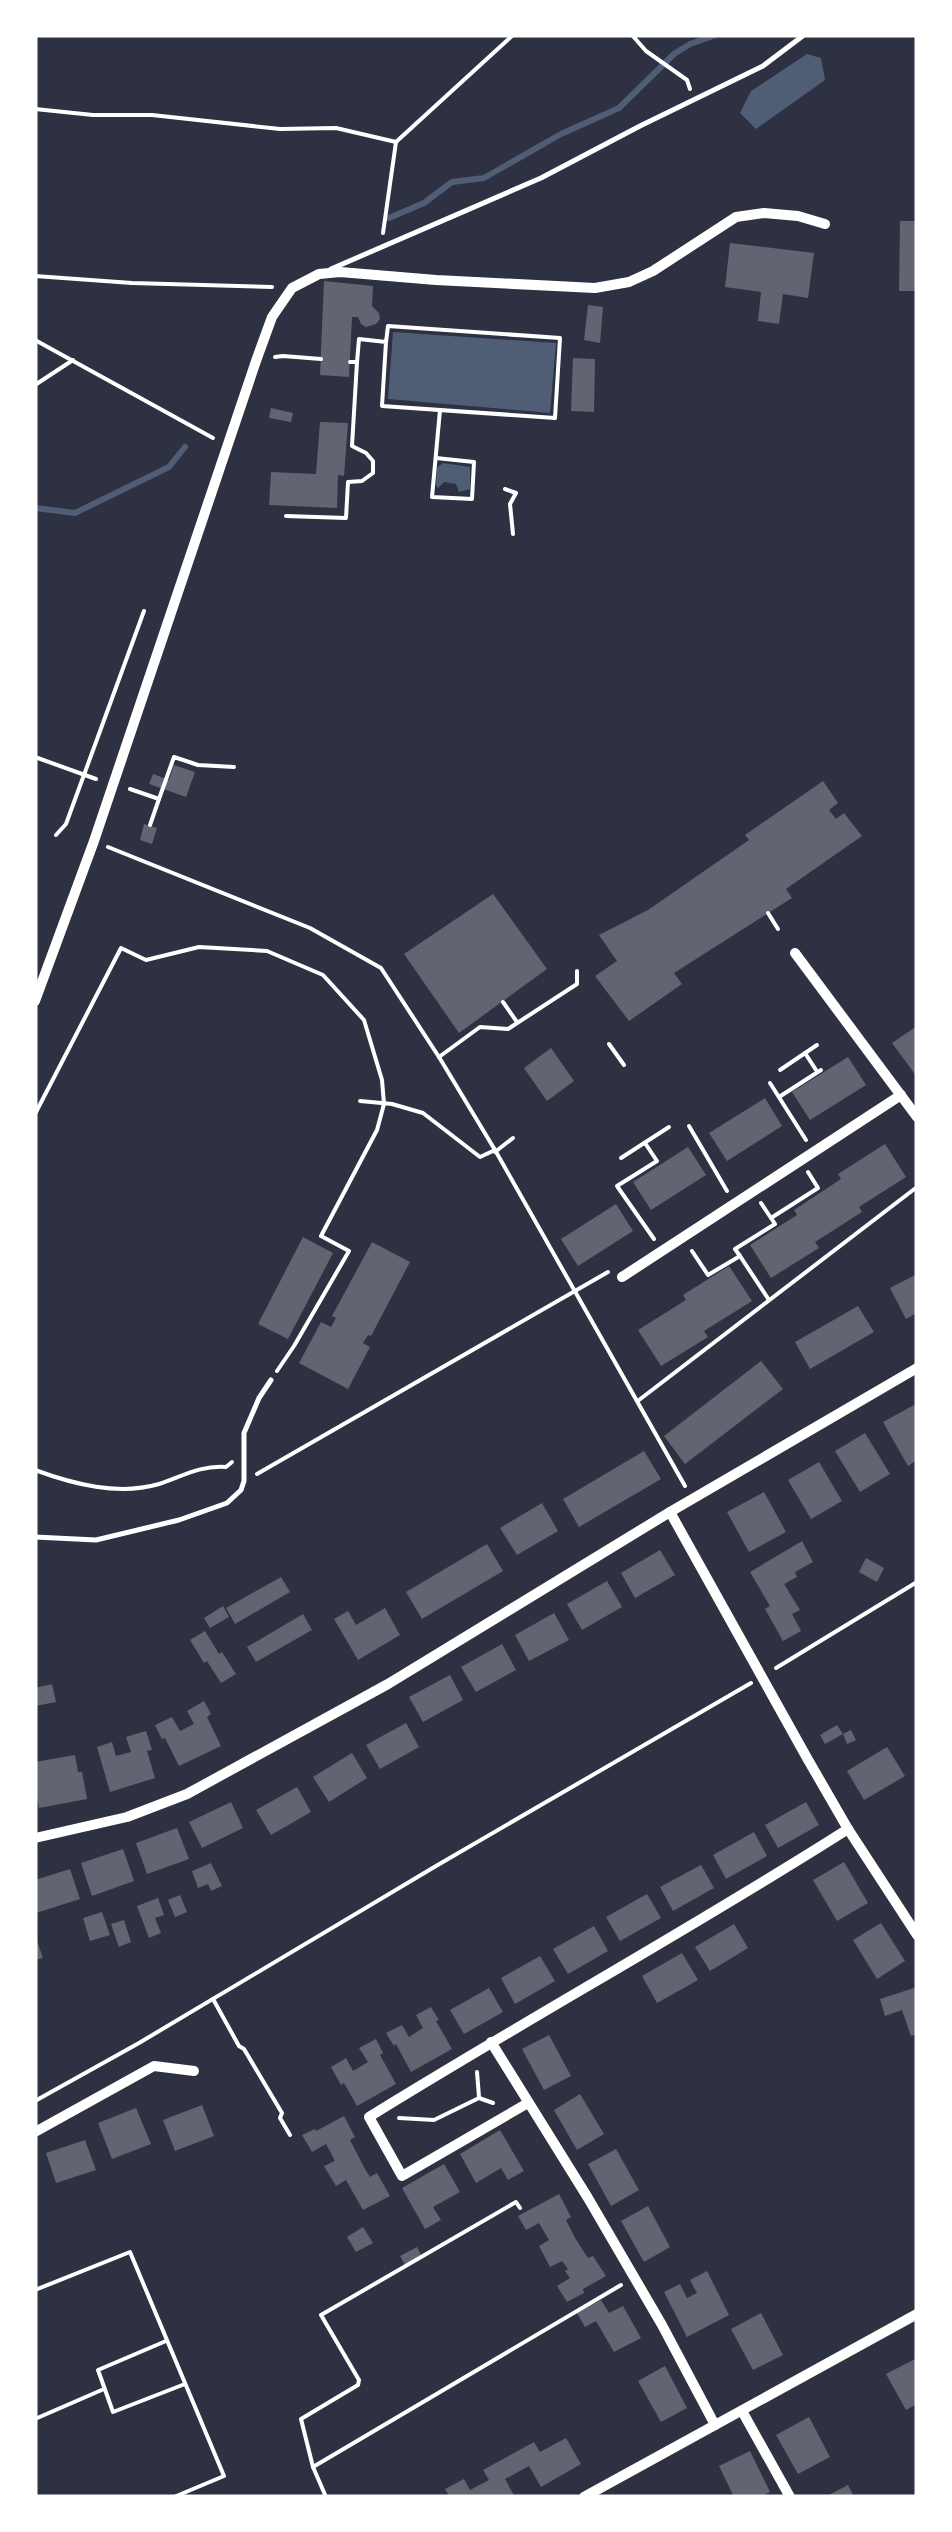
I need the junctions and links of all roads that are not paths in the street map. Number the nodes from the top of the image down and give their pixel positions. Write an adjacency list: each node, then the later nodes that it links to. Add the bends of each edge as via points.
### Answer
1 (804, 35): 3 (lane, via 764,66 541,178)
2 (826, 224): 3 (street, via 764,213 736,218 653,271 595,288)
3 (319, 274): 5 (street, via 292,288 272,317)
4 (796, 954): 6 (street)
5 (35, 1001)
6 (901, 1096): 7 (street); 8 (street)
7 (917, 1117)
8 (622, 1277)
9 (917, 1368): 11 (street)
10 (270, 1380): 12 (lane, via 244,1433 241,1490 227,1504 96,1540)
11 (670, 1512): 13 (street); 14 (street, via 388,1684 187,1794 128,1818)
12 (35, 1537)
13 (848, 1828): 15 (street); 16 (street)
14 (35, 1838)
15 (917, 1935)
16 (492, 2042): 18 (street); 18 (street, via 369,2118 402,2176)
17 (194, 2071): 19 (street, via 154,2066)
18 (528, 2103): 22 (street)
19 (35, 2132)
20 (917, 2314): 21 (street)
21 (742, 2410): 22 (street); 24 (street)
22 (716, 2425): 23 (street)
23 (584, 2497)
24 (790, 2497)

